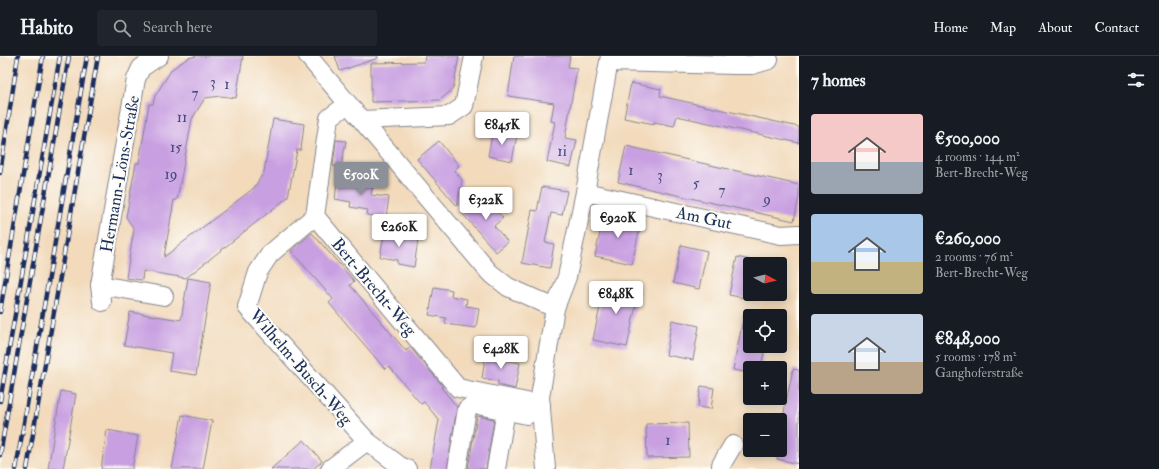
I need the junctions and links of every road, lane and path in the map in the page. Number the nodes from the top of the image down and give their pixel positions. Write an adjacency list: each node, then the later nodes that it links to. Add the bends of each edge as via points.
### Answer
1 (159, 56): 11 (street, Hermann-Löns-Straße, via 141,68 136,79 101,293)
2 (308, 56): 6 (street)
3 (474, 56): 7 (street, via 464,106 450,116)
4 (609, 59): 5 (street, via 735,65 752,65); 8 (street)
5 (769, 60)
6 (348, 104): 7 (street); 9 (street, via 329,118)
7 (362, 120): 12 (street, via 489,272 508,287)
8 (585, 192): 10 (street, Am Gut, via 781,235); 12 (street, via 567,277)
9 (315, 216): 14 (street, Bert-Brecht-Weg, via 458,388); 15 (street, Wilhelm-Busch-Weg, via 270,254 258,272 247,307)
10 (799, 234)
11 (164, 296)
12 (555, 308): 14 (street, via 540,397)
13 (506, 410): 14 (street); 19 (street, via 478,405 467,409); 20 (street)
14 (541, 411): 21 (street)
15 (367, 441): 17 (street); 18 (street, Wilhelm-Busch-Weg)
16 (734, 446): 22 (street)
17 (330, 469)
18 (407, 469)
19 (456, 469)
20 (496, 469)
21 (546, 469)
22 (721, 469)

